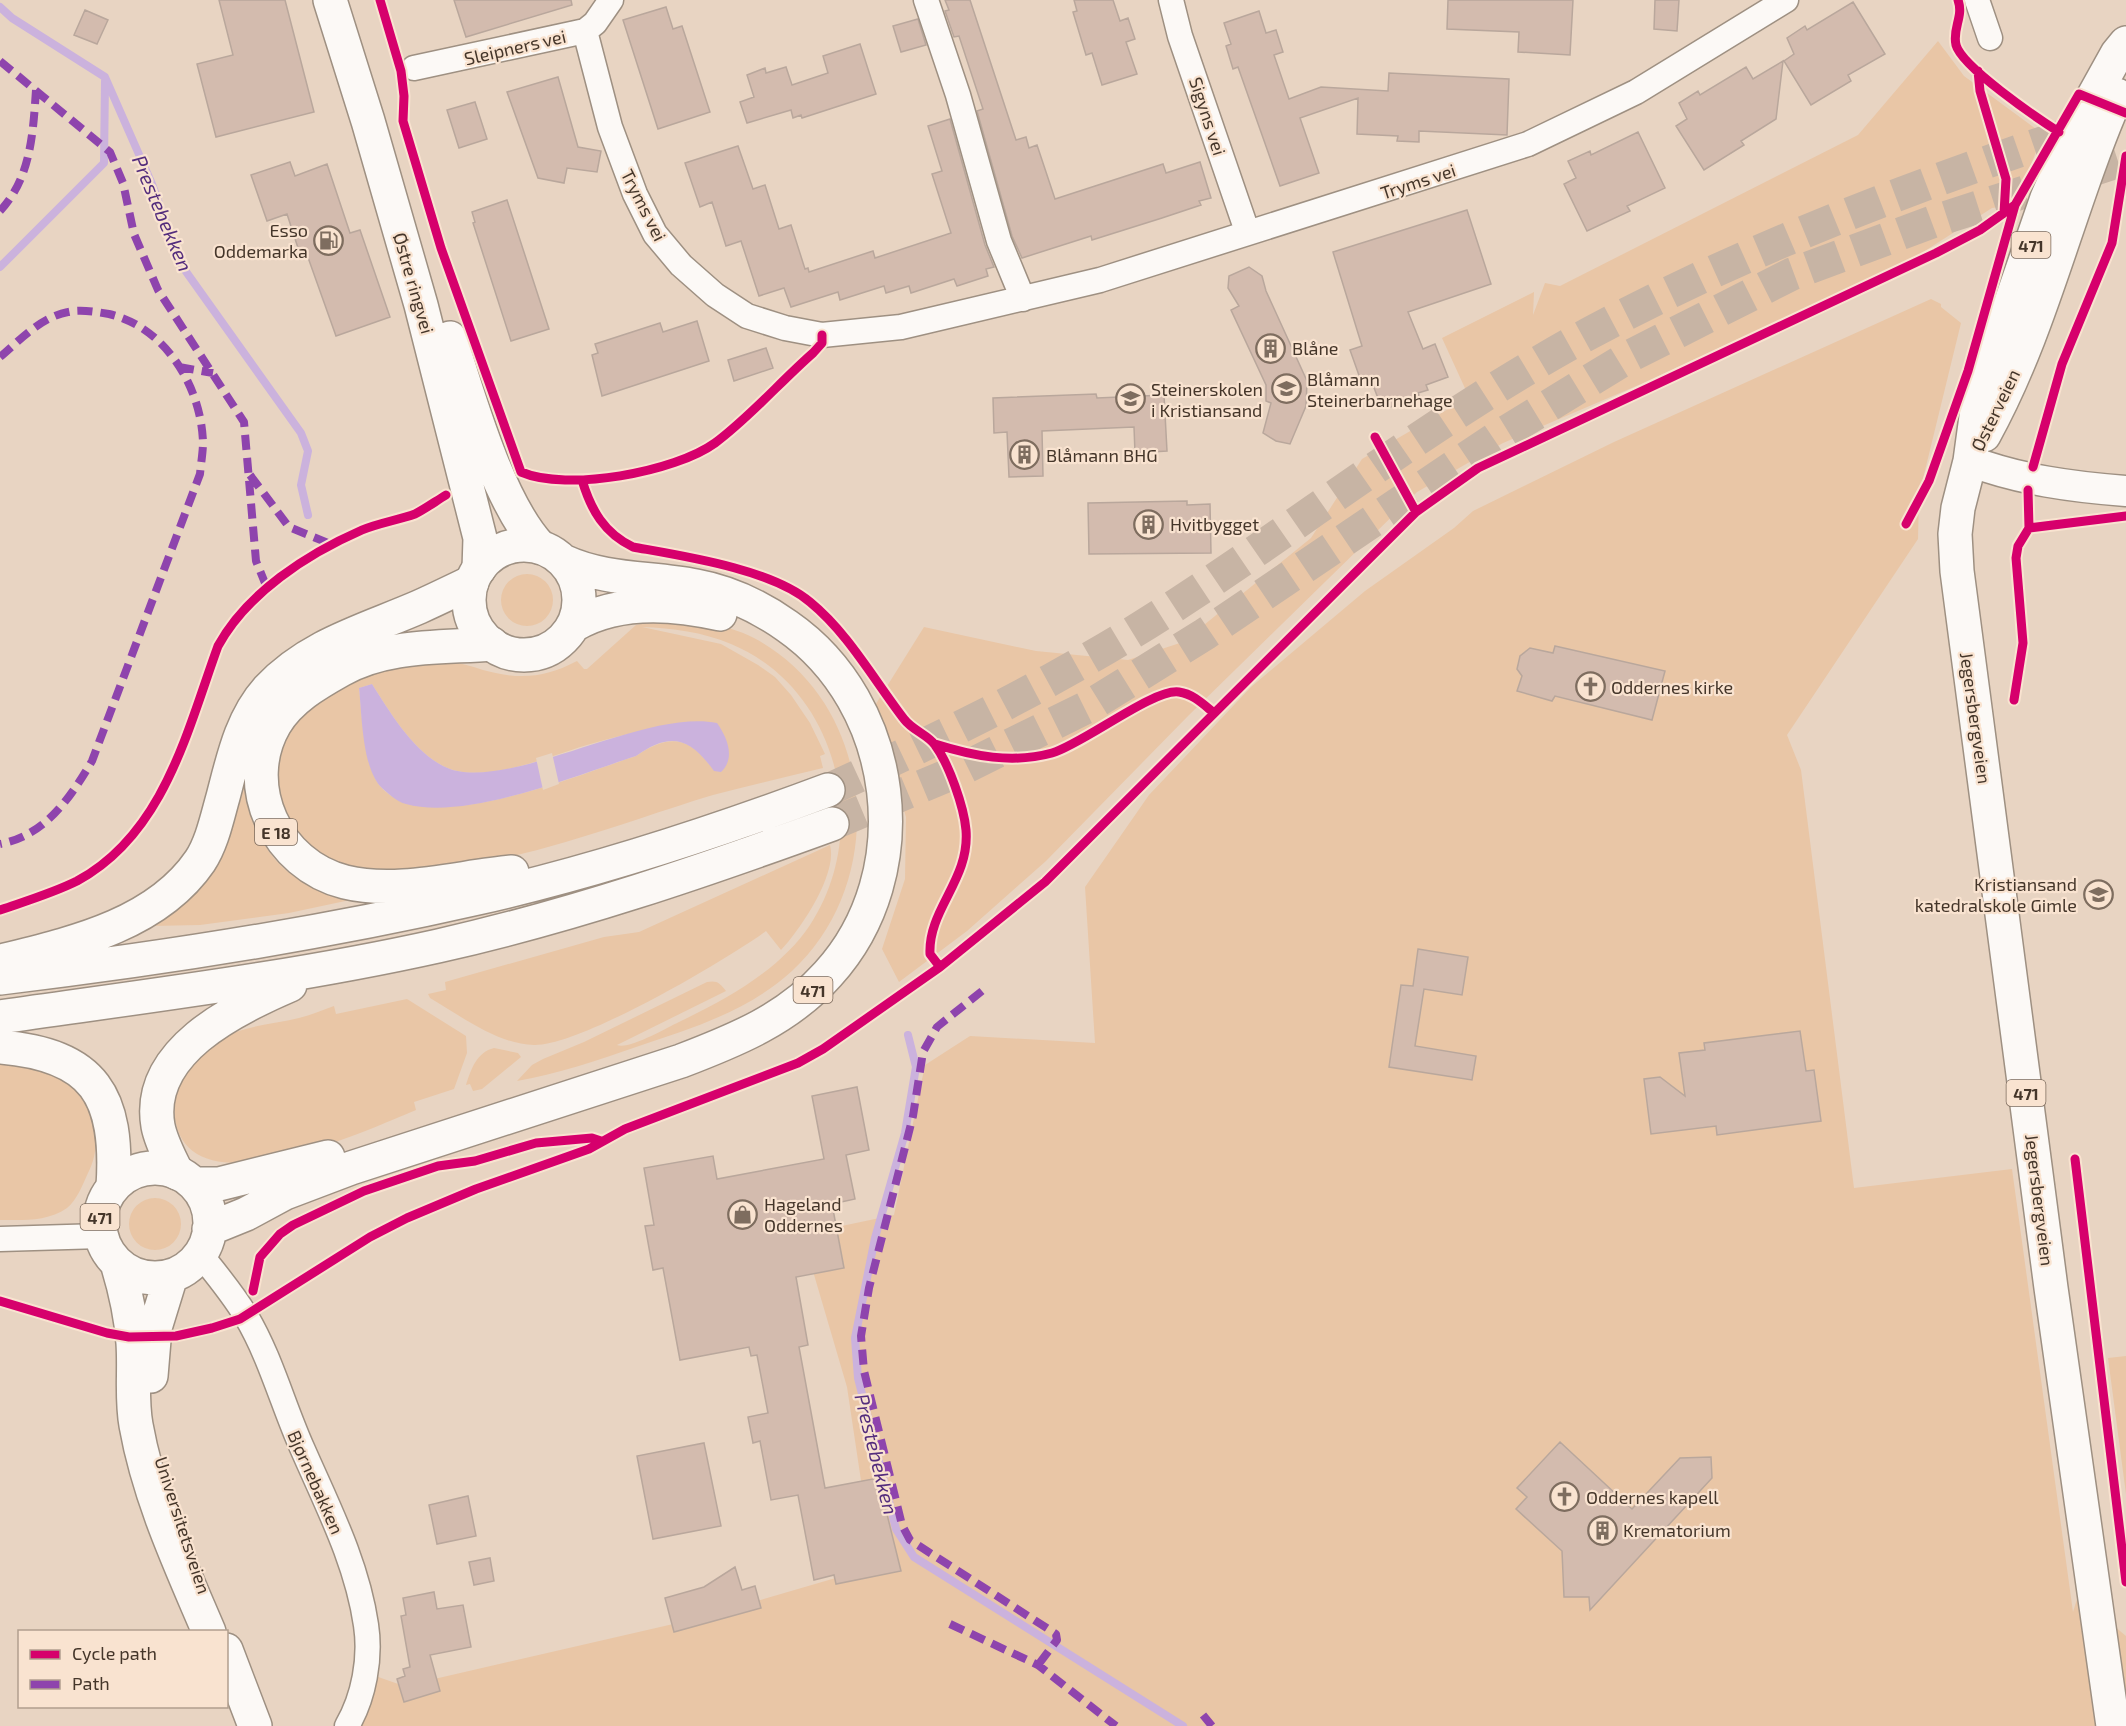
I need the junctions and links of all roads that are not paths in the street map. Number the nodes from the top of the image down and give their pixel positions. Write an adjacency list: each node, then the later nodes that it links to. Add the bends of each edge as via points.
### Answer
1 (330, 0): 18 (main road, Østre ringvei, via 421,305 480,538)
2 (346, 0): 17 (main road, Østre ringvei, via 414,228 484,436 514,513)
3 (926, 0): 14 (street, via 958,95 999,241)
4 (1171, 0): 13 (street, Sigyns vei)
5 (1786, 0): 13 (street, Tryms vei, via 1636,92 1528,144 1362,199)
6 (1977, 0): 9 (street)
7 (604, 3): 8 (street, Sleipners vei, via 595,23)
8 (585, 31): 11 (street, Sleipners vei); 14 (street, Tryms vei, via 610,127 655,234 681,265 731,306 785,328 822,335 901,327)
9 (1990, 38)
10 (2126, 43): 15 (main road, Østerveien / 471, via 2087,108 2048,198 1985,376)
11 (414, 68)
12 (2126, 74): 15 (main road, Østerveien / 471, via 2097,142 2040,309)
13 (1247, 231): 14 (street, Tryms vei, via 1131,271)
14 (1023, 299)
15 (1970, 460): 16 (street, via 2031,479 2078,488); 42 (main road, Jegersbergveien / 471, via 1956,526 1957,571)
16 (2126, 491)
17 (551, 554): 18 (main road, 471, via 517,545 506,548 495,553); 19 (main road, via 577,584 578,612); 32 (main road, 471, via 597,574 697,586 735,597 786,626 830,665 862,714 874,744 884,790 883,858 862,923 816,987 786,1012 735,1040 285,1193)
18 (476, 576): 20 (main road, via 471,611 478,630); 24 (main road, via 419,607 344,636 305,657 268,689 256,704 236,747 209,843 200,861 175,890 122,923 89,937)
19 (574, 625): 20 (main road, 471, via 558,643 537,653 513,654); 29 (main road, 471, via 618,608 656,605 727,615 776,640 804,663 828,691 858,749 868,791 869,828 865,864 854,899 828,947 804,975 776,998 694,1039 352,1151 219,1184)
20 (492, 644): 23 (main road, E 18, via 390,652 343,668 305,692 288,707 267,740 261,786 274,828 293,855 307,865 323,875 362,885 419,884 540,868)
21 (828, 790): 23 (main road, E 18, via 725,828)
22 (832, 824): 25 (main road, via 701,872 574,910)
23 (609, 864): 26 (main road, E 18, via 364,923)
24 (0, 961)
25 (327, 969): 27 (main road); 29 (main road, via 247,1005 202,1034 174,1062 159,1090 157,1123)
26 (0, 978)
27 (0, 1017)
28 (0, 1047): 30 (main road, via 54,1057 78,1069 94,1084 113,1127)
29 (185, 1178): 30 (main road, 471, via 163,1169 136,1171); 32 (main road, via 208,1210)
30 (113, 1187): 33 (main road, 471, via 101,1210)
31 (0, 1239): 33 (street)
32 (205, 1241): 34 (main road, 471, via 187,1267); 41 (street, Bjørnebakken, via 266,1356 354,1571 368,1656 354,1714)
33 (109, 1249): 34 (main road, via 142,1277); 35 (main road, Universitetsveien / 471, via 126,1291 133,1344 135,1422 145,1469 165,1530)
34 (171, 1276): 36 (main road, Universitetsveien, via 152,1347 153,1426 169,1492)
35 (208, 1630)
36 (218, 1630)
37 (228, 1655): 40 (main road)
38 (228, 1676): 39 (main road)
39 (250, 1726)
40 (255, 1726)
41 (346, 1726)
42 (2113, 1726)

